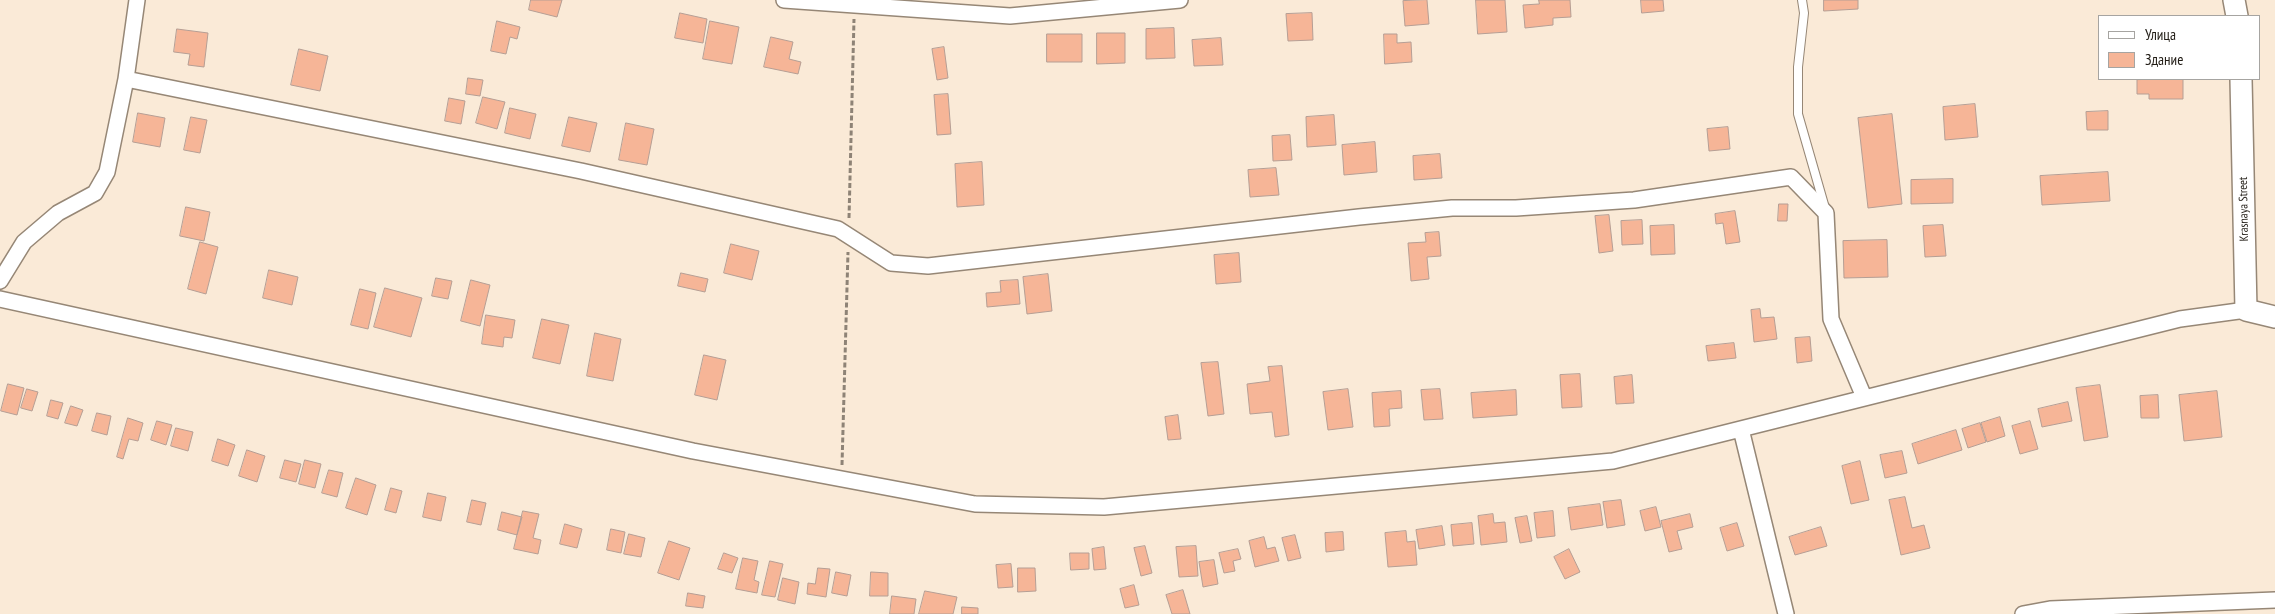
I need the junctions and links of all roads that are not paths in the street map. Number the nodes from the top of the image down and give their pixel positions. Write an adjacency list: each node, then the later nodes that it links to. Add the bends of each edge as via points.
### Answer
1 (137, 0): 7 (street)
2 (784, 0): 3 (street, via 1010,16)
3 (1180, 0)
4 (1802, 0): 9 (lane, via 1798,114)
5 (2234, 0): 6 (main road)
6 (2237, 15)
7 (126, 79): 9 (street, via 581,170 838,229 891,263 928,266 1452,208 1516,208 1634,200 1791,178); 10 (street, via 107,172 95,193 58,213 24,242)
8 (2241, 80): 12 (main road, Krasnaya Street)
9 (1826, 213): 14 (street, via 1831,319)
10 (0, 281)
11 (0, 299): 15 (street, via 693,451 975,504 1104,507 1613,461)
12 (2246, 310): 13 (main road); 14 (street, via 2180,318)
13 (2275, 317)
14 (1864, 397): 15 (street)
15 (1741, 429): 18 (street)
16 (2275, 600): 17 (street)
17 (2069, 612): 19 (street)
18 (1786, 614)
19 (2023, 614)

